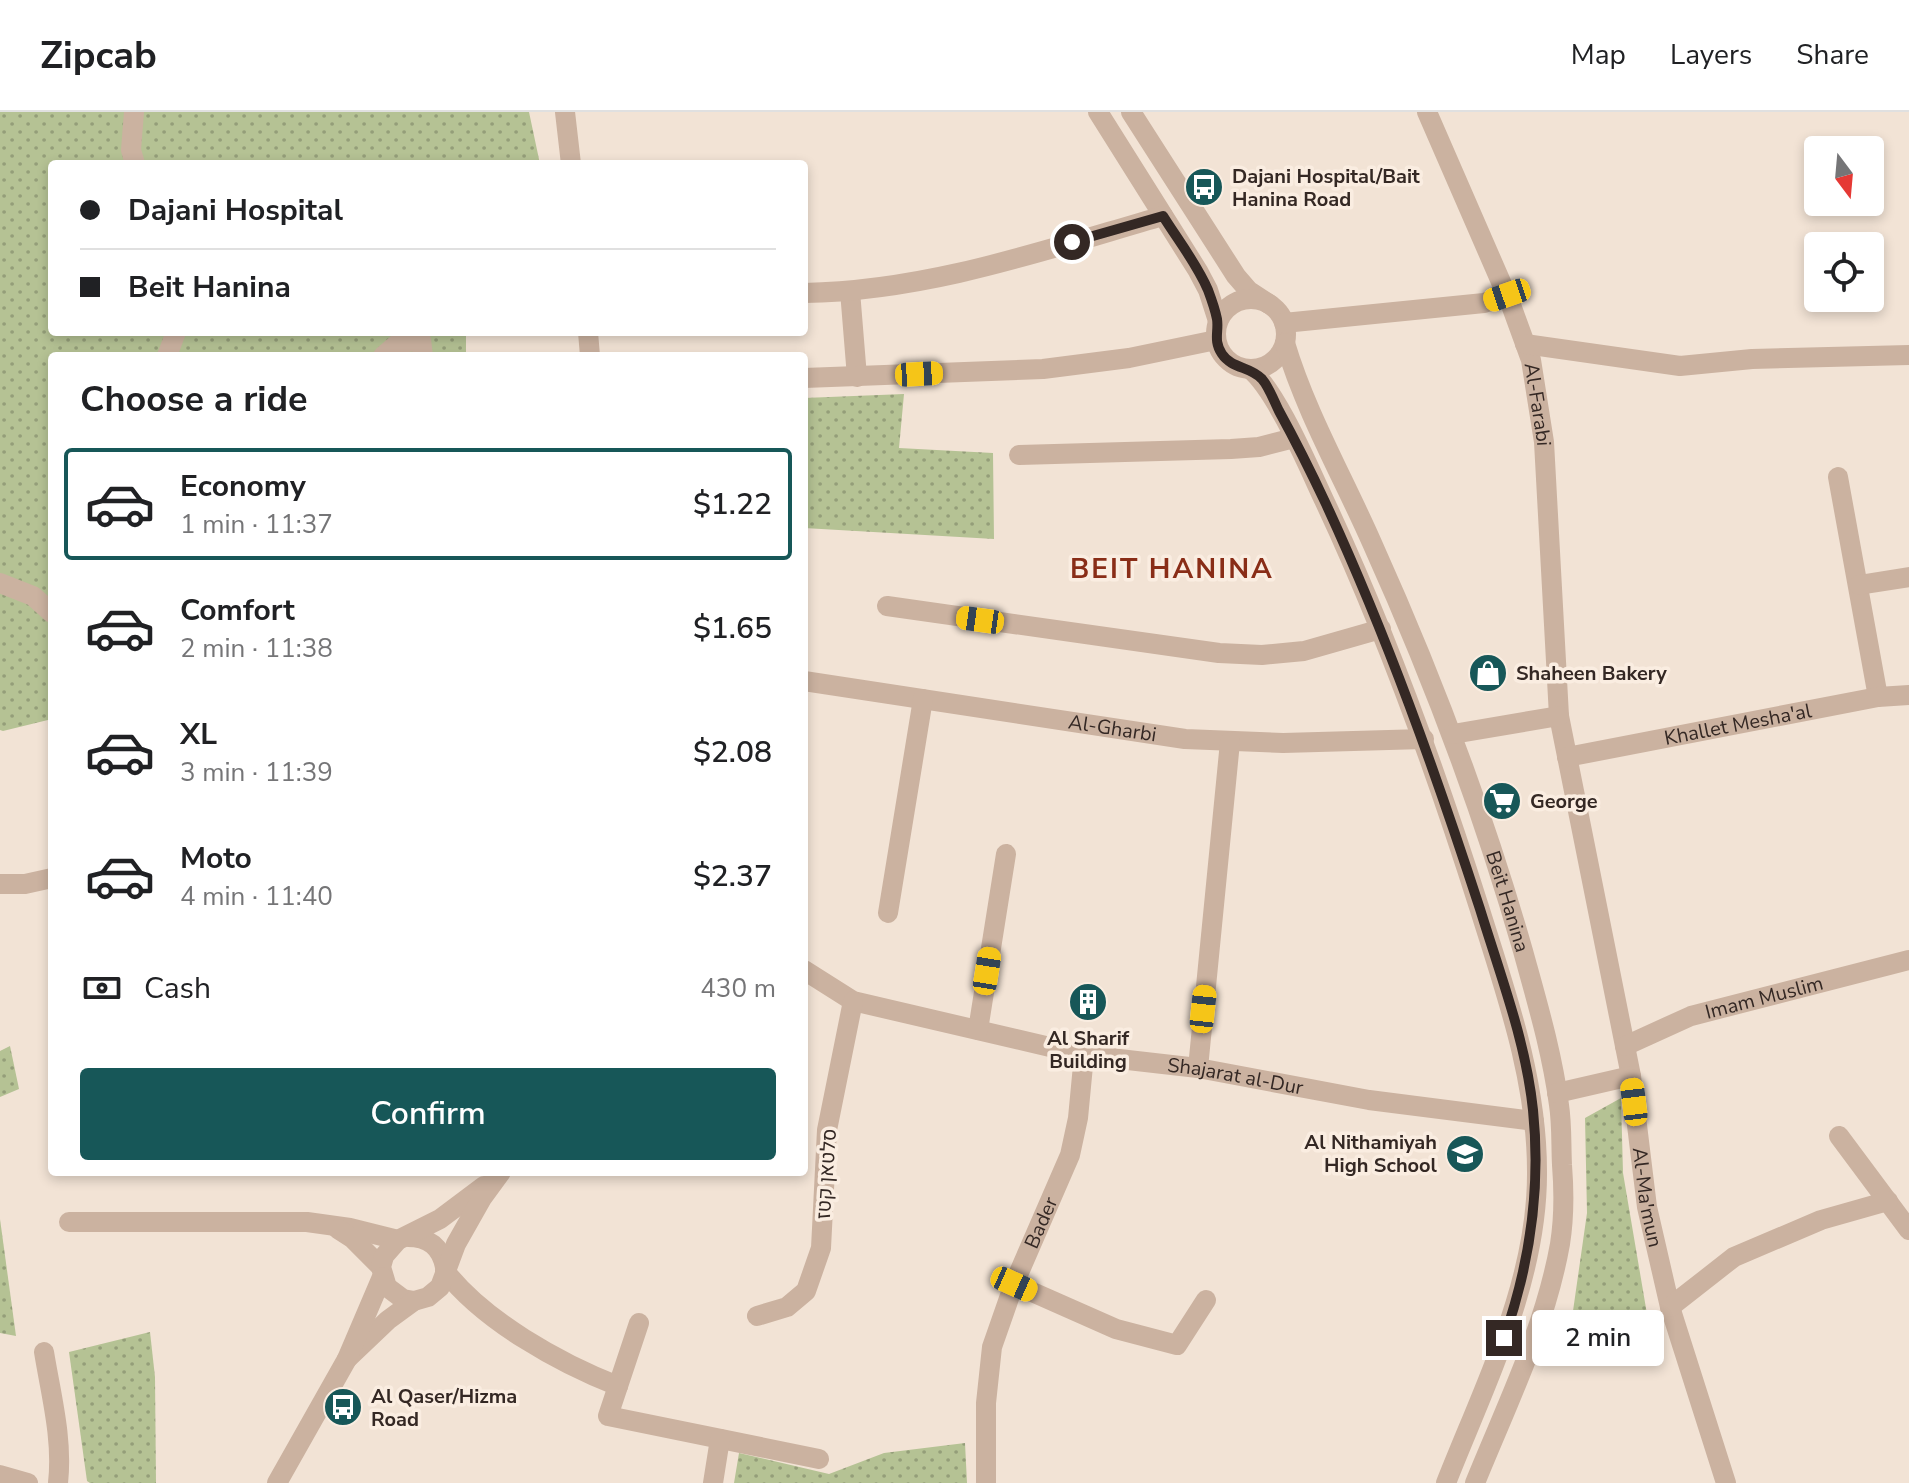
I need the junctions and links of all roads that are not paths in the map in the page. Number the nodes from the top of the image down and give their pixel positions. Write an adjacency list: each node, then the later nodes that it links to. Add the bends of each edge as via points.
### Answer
1 (134, 112): 6 (street)
2 (565, 112): 7 (street)
3 (1098, 112): 8 (street)
4 (1131, 112): 12 (street, via 1236,276)
5 (1427, 112): 11 (street, Al-Farabi)
6 (134, 160)
7 (571, 160)
8 (1163, 216): 9 (street, via 939,279); 13 (street, via 1208,290)
9 (850, 291): 10 (street); 20 (street)
10 (808, 293)
11 (1507, 295): 14 (street, via 1484,303); 15 (street, Al-Farabi)
12 (1269, 304): 13 (street, via 1246,299 1234,303 1224,311); 14 (street, via 1278,312)
13 (1217, 331): 19 (street, via 1220,351 1228,361); 20 (street, via 1129,358 1043,369)
14 (1284, 333): 19 (street, via 1271,363); 36 (street, Beit Hanina, via 1296,382 1392,586)
15 (1525, 344): 18 (street, via 1680,366); 35 (street, Al-Farabi, via 1544,442)
16 (388, 352): 17 (street, via 397,344 421,340)
17 (422, 352)
18 (1909, 355)
19 (1250, 369): 22 (street, Beit Hanina, via 1263,380)
20 (857, 377): 21 (street)
21 (808, 378)
22 (1294, 438): 23 (street, via 1231,449); 30 (street, Beit Hanina)
23 (1019, 455)
24 (1838, 477): 27 (street)
25 (1909, 577): 27 (street)
26 (0, 583): 29 (street, via 33,596)
27 (1859, 585): 33 (street)
28 (887, 606): 30 (street, via 1219,653 1304,651)
29 (48, 609)
30 (1381, 629): 37 (street, Beit Hanina)
31 (808, 682): 34 (street, Al-Gharbi)
32 (1909, 695): 33 (street, Khallet Mesha'al)
33 (1878, 697): 39 (street, Khallet Mesha'al)
34 (923, 699): 38 (street, Al-Gharbi); 43 (street)
35 (1559, 716): 36 (street); 39 (street, Al-Ma'mun)
36 (1453, 734): 52 (street, Beit Hanina, via 1519,936)
37 (1424, 739): 38 (street, Al-Gharbi); 53 (street, Beit Hanina, via 1524,1055)
38 (1230, 742): 50 (street)
39 (1567, 757): 48 (street, Al-Ma'mun)
40 (1006, 854): 47 (street)
41 (48, 879): 42 (street)
42 (0, 884)
43 (888, 913)
44 (1909, 960): 48 (street, Imam Muslim, via 1691,1016)
45 (808, 973): 46 (street, Shajarat al-Dur)
46 (853, 1001): 47 (street, Shajarat al-Dur); 69 (street, סלטאן קטז, via 827,1130 821,1248 806,1291 787,1307)
47 (978, 1030): 49 (street, Shajarat al-Dur)
48 (1625, 1046): 51 (street, Al-Ma'mun)
49 (1084, 1055): 50 (street, Shajarat al-Dur); 64 (street, Bader, via 1070,1155)
50 (1198, 1068): 53 (street, Shajarat al-Dur, via 1369,1100)
51 (1631, 1076): 52 (street); 67 (street, Al-Ma'mun, via 1647,1207)
52 (1557, 1093): 84 (street, Beit Hanina, via 1561,1241 1548,1299)
53 (1534, 1121): 83 (street, Beit Hanina, via 1532,1233 1513,1313)
54 (1839, 1136): 57 (street)
55 (496, 1176): 61 (street, via 440,1219)
56 (498, 1176): 62 (street, via 470,1217)
57 (1888, 1201): 60 (street); 67 (street, via 1821,1220 1734,1257)
58 (69, 1222): 59 (street)
59 (327, 1224): 61 (street); 63 (street, via 352,1238)
60 (1909, 1230)
61 (403, 1239): 62 (street, via 429,1241); 63 (street, via 389,1247)
62 (445, 1269): 65 (street, via 440,1287); 68 (street)
63 (382, 1272): 65 (street, via 394,1294); 72 (street)
64 (1014, 1284): 66 (street, via 1116,1329 1177,1345); 82 (street, Bader, via 992,1347)
65 (421, 1299): 68 (street, via 460,1304); 72 (street, via 388,1320)
66 (1206, 1300)
67 (1670, 1307): 85 (street, Al-Ma'mun)
68 (490, 1316): 73 (street)
69 (757, 1316)
70 (639, 1323): 73 (street)
71 (44, 1352): 79 (street, via 61,1462)
72 (347, 1359): 76 (street)
73 (618, 1386): 74 (street, via 608,1416)
74 (720, 1439): 75 (street); 81 (street)
75 (819, 1459)
76 (287, 1473): 80 (street)
77 (0, 1475): 78 (street)
78 (28, 1483)
79 (58, 1483)
80 (277, 1483)
81 (713, 1483)
82 (986, 1483)
83 (1446, 1483)
84 (1475, 1483)
85 (1726, 1483)

